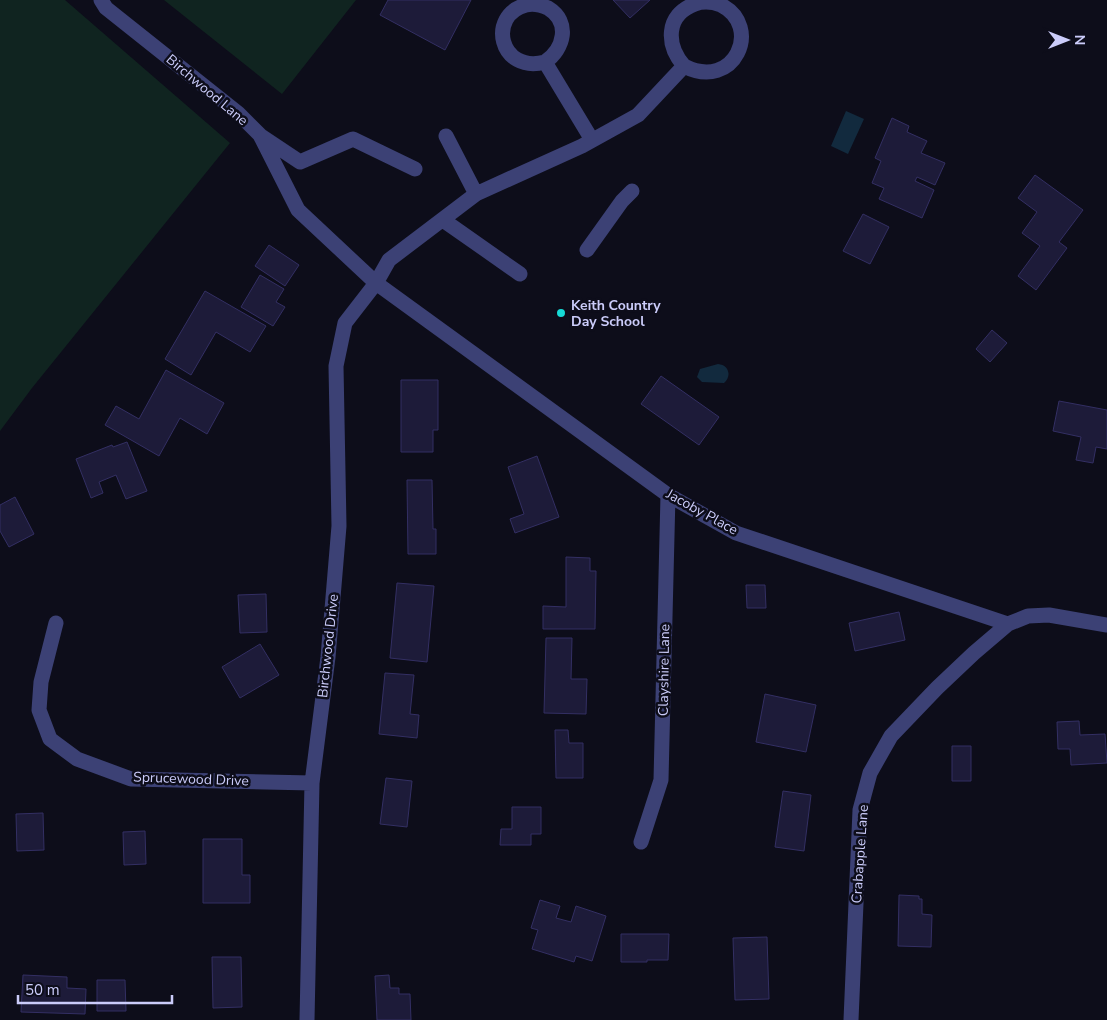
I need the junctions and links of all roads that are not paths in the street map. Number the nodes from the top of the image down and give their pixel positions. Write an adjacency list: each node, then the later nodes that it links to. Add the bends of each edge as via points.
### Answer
1 (101, 0): 4 (street, Birchwood Lane, via 106,8 238,113)
2 (545, 62): 2 (street, via 559,50 562,41 560,22 548,8 530,4 520,7 506,21 503,42 515,59 525,64); 6 (street)
3 (684, 66): 3 (street, via 707,73 719,70 737,55 741,31 729,10 719,4 697,3 678,15 671,42); 6 (street, Birchwood Drive, via 638,115)
4 (260, 135): 7 (street, via 300,162 353,139); 13 (street, Birchwood Lane, via 298,210)
5 (446, 136): 9 (street)
6 (592, 140): 9 (street, Birchwood Drive)
7 (415, 169)
8 (632, 191): 11 (street)
9 (476, 194): 10 (street, Birchwood Drive)
10 (443, 220): 12 (street); 13 (street, Birchwood Drive, via 389,260)
11 (587, 250)
12 (520, 274)
13 (376, 283): 14 (street, Jacoby Place); 18 (street, Birchwood Drive, via 345,323 336,366 339,526 328,657)
14 (668, 494): 16 (street, Jacoby Place, via 736,533); 19 (street, Clayshire Lane, via 661,780)
15 (56, 623): 18 (street, Sprucewood Drive, via 41,682 39,710 50,739 77,759 131,779)
16 (1008, 624): 17 (street, via 1028,616 1049,615); 21 (street, Crabapple Lane, via 937,688 891,736 870,774 860,810)
17 (1107, 624)
18 (312, 783): 20 (street, Birchwood Drive)
19 (641, 842)
20 (308, 1020)
21 (851, 1020)

